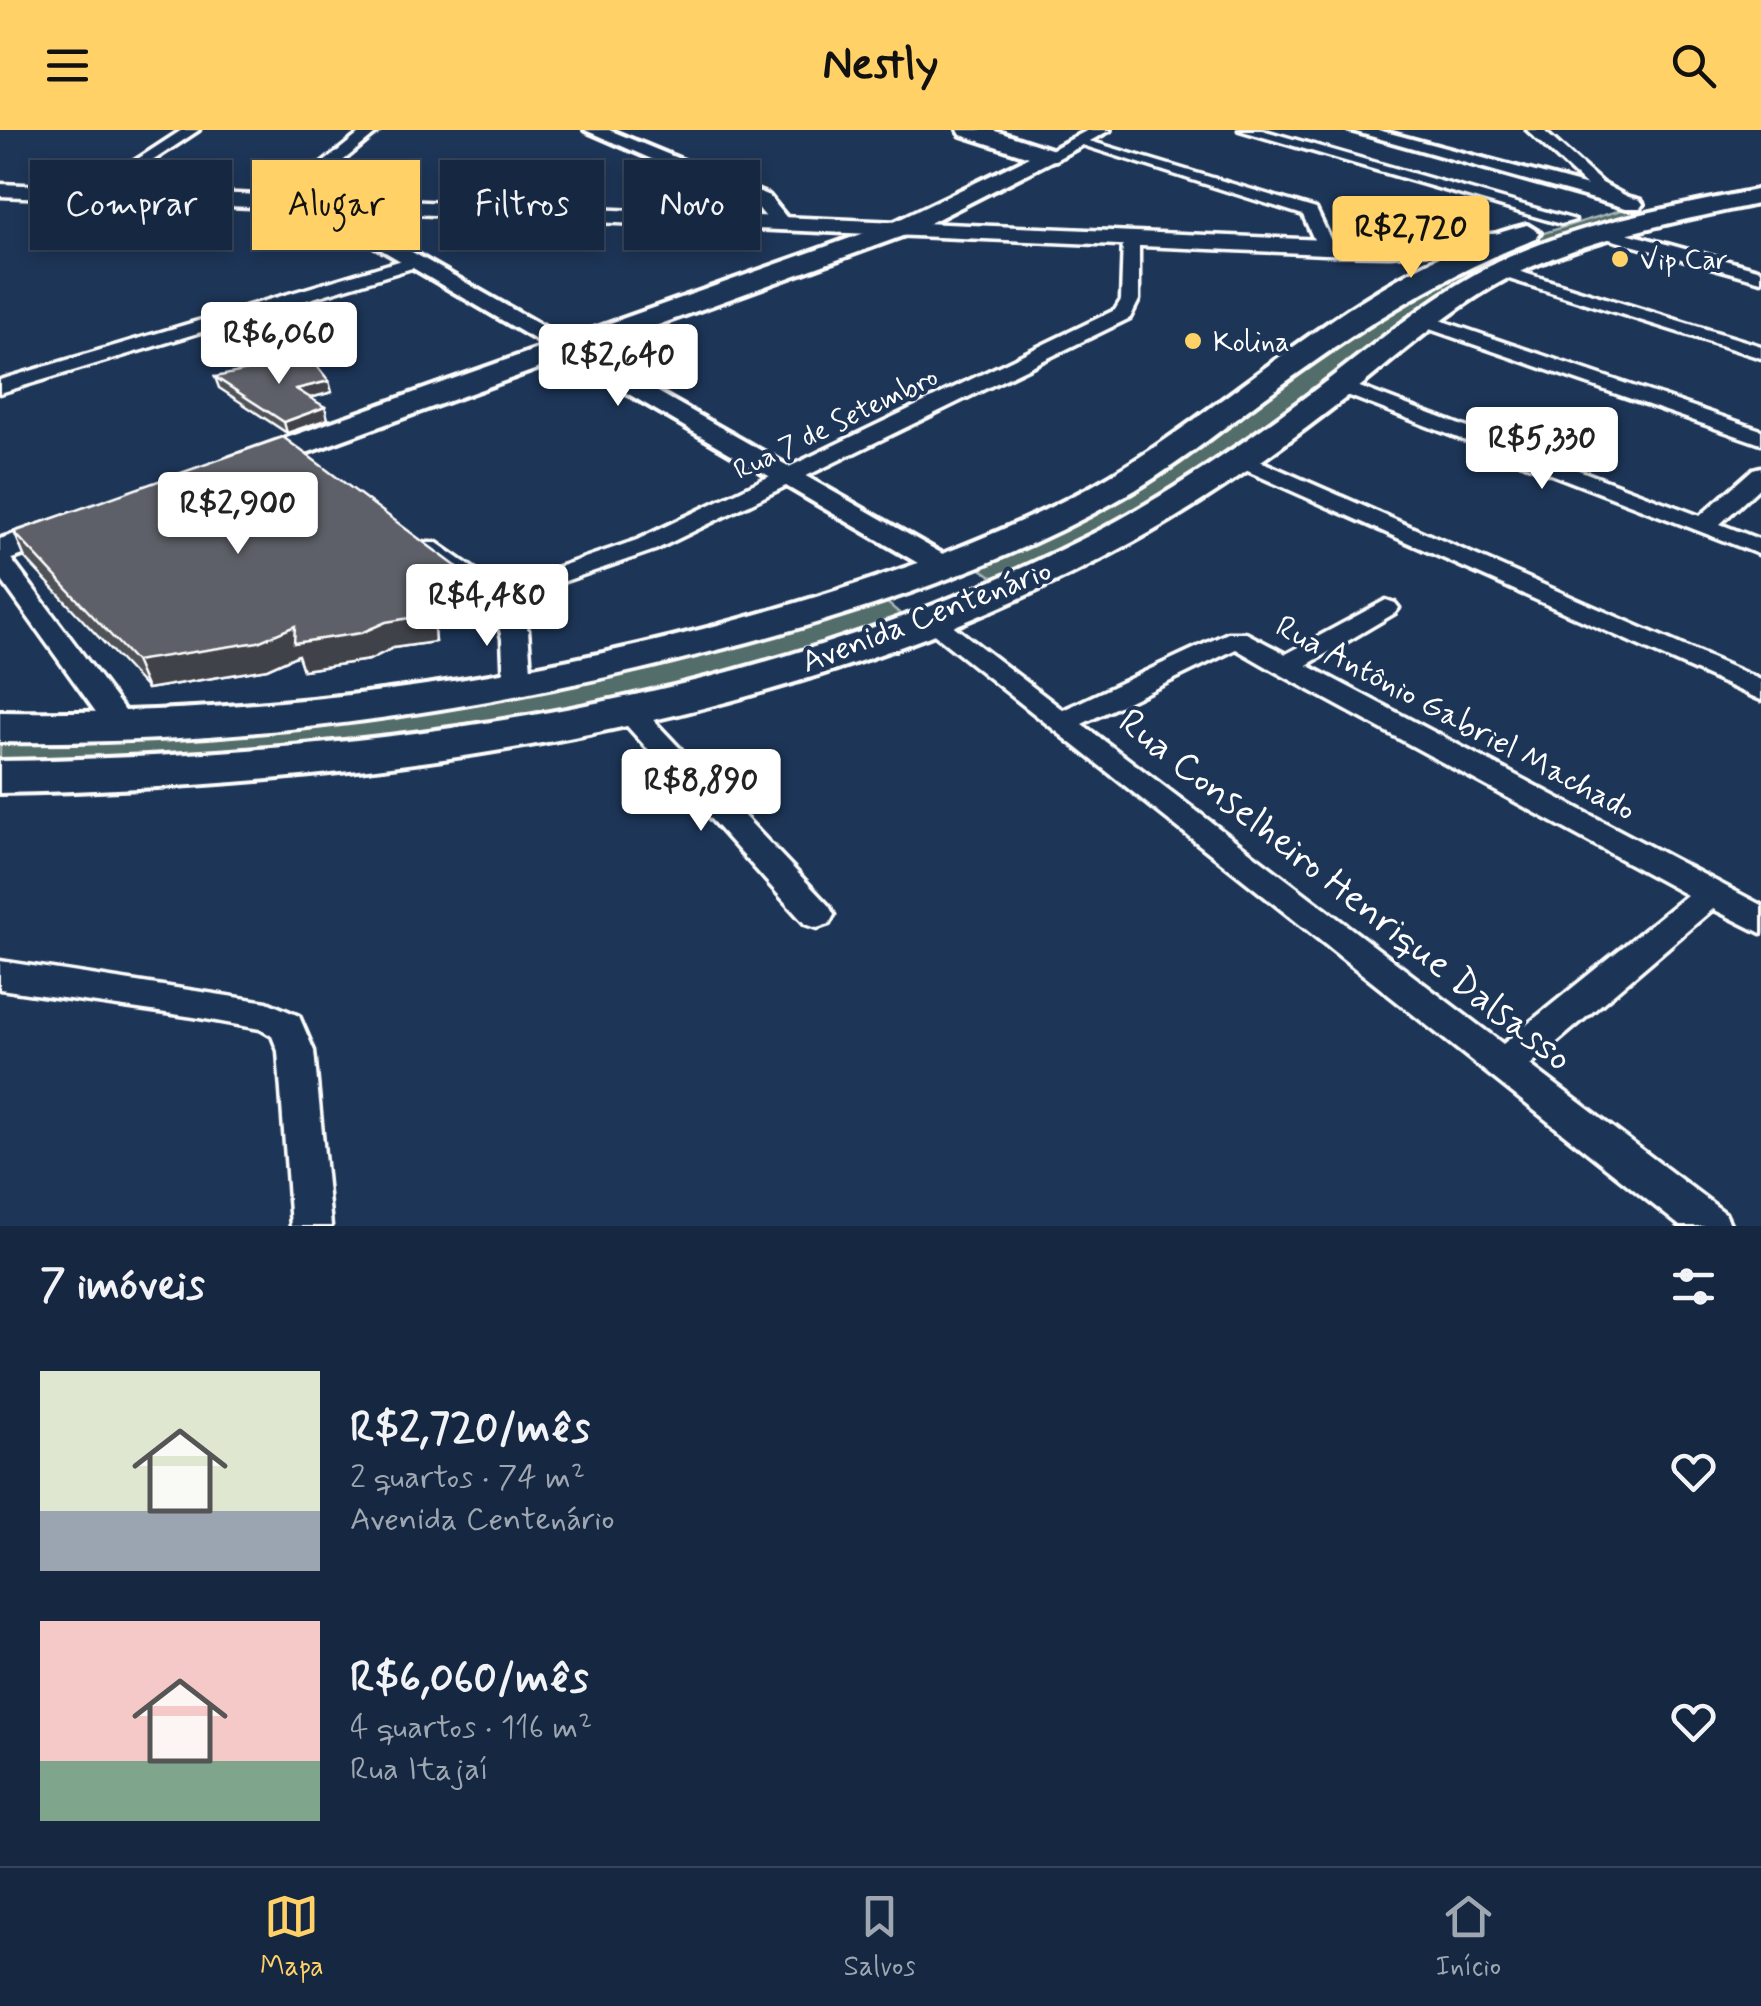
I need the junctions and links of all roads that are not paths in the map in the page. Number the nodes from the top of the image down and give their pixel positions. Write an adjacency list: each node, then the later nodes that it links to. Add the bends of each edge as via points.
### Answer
1 (192, 130): 11 (street)
2 (373, 130): 12 (street)
3 (594, 130): 23 (street, via 762,200)
4 (968, 130): 10 (main road)
5 (1101, 130): 9 (street)
6 (1246, 130): 22 (street)
7 (1358, 130): 15 (street)
8 (1534, 130): 14 (street)
9 (1081, 140): 10 (street); 27 (street, via 1310,212)
10 (1049, 156): 24 (main road)
11 (145, 160)
12 (336, 160)
13 (1761, 176): 19 (main road, Avenida Centenário)
14 (1596, 186): 15 (street); 19 (street)
15 (1572, 188): 19 (street)
16 (0, 190): 17 (main road)
17 (30, 191)
18 (1753, 201): 21 (main road, Avenida Centenário)
19 (1633, 204): 21 (main road); 22 (main road, Avenida Centenário)
20 (420, 208): 23 (main road)
21 (1675, 215): 25 (main road, Avenida Centenário)
22 (1567, 220): 30 (main road, Avenida Centenário)
23 (781, 223): 24 (main road)
24 (899, 228): 26 (main road); 35 (main road)
25 (1608, 232): 30 (main road, Avenida Centenário); 33 (street)
26 (1131, 238): 27 (main road); 45 (street, Rua 7 de Setembro, via 1130,300 1123,314)
27 (1324, 246): 28 (main road)
28 (1390, 248): 30 (main road); 32 (main road)
29 (397, 250): 31 (street)
30 (1504, 256): 32 (main road, Avenida Centenário); 34 (main road, Avenida Centenário); 36 (street)
31 (416, 261): 35 (street); 38 (street)
32 (1448, 265): 52 (main road, Avenida Centenário, via 1348,325 1105,493)
33 (1761, 276)
34 (1425, 321): 37 (main road, Avenida Centenário); 39 (street)
35 (567, 348): 40 (main road); 45 (street)
36 (1761, 352)
37 (1341, 386): 41 (main road, Avenida Centenário); 47 (street)
38 (0, 387)
39 (1761, 438)
40 (290, 448): 42 (street); 43 (main road)
41 (1242, 460): 54 (main road, Avenida Centenário, via 1112,538); 60 (street)
42 (321, 470)
43 (217, 474)
44 (1761, 474): 47 (street)
45 (791, 478): 52 (street); 55 (street, Rua 7 de Setembro, via 646,545)
46 (108, 512): 50 (main road)
47 (1703, 526): 49 (street)
48 (416, 540): 55 (street)
49 (1761, 548)
50 (0, 552)
51 (0, 561): 64 (street)
52 (945, 567): 53 (main road, Avenida Centenário); 54 (main road, via 968,581)
53 (889, 588): 57 (main road); 59 (main road, Avenida Centenário, via 638,659)
54 (1007, 588): 57 (main road, Avenida Centenário)
55 (495, 597): 59 (street, via 514,630)
56 (1386, 608): 58 (street)
57 (929, 620): 61 (main road, Avenida Centenário, via 766,676); 62 (street, Rua Conselheiro Henrique Dalsasso)
58 (1286, 666): 62 (street, Rua Antônio Gabriel Machado, via 1237,639); 66 (street, Rua Antônio Gabriel Machado)
59 (518, 684): 64 (main road, Avenida Centenário, via 272,720)
60 (1761, 691)
61 (628, 712): 65 (main road, Avenida Centenário, via 357,756 194,771); 67 (street)
62 (1060, 722): 70 (street, Rua Conselheiro Henrique Dalsasso)
63 (0, 726): 64 (main road, Avenida Centenário)
64 (122, 726)
65 (0, 777)
66 (1711, 894): 68 (street, Rua Antônio Gabriel Machado); 70 (street)
67 (818, 914)
68 (1761, 920)
69 (0, 976): 71 (street, via 280,1021 296,1050)
70 (1504, 1065): 72 (street, Rua Conselheiro Henrique Dalsasso)
71 (312, 1226)
72 (1711, 1226)

